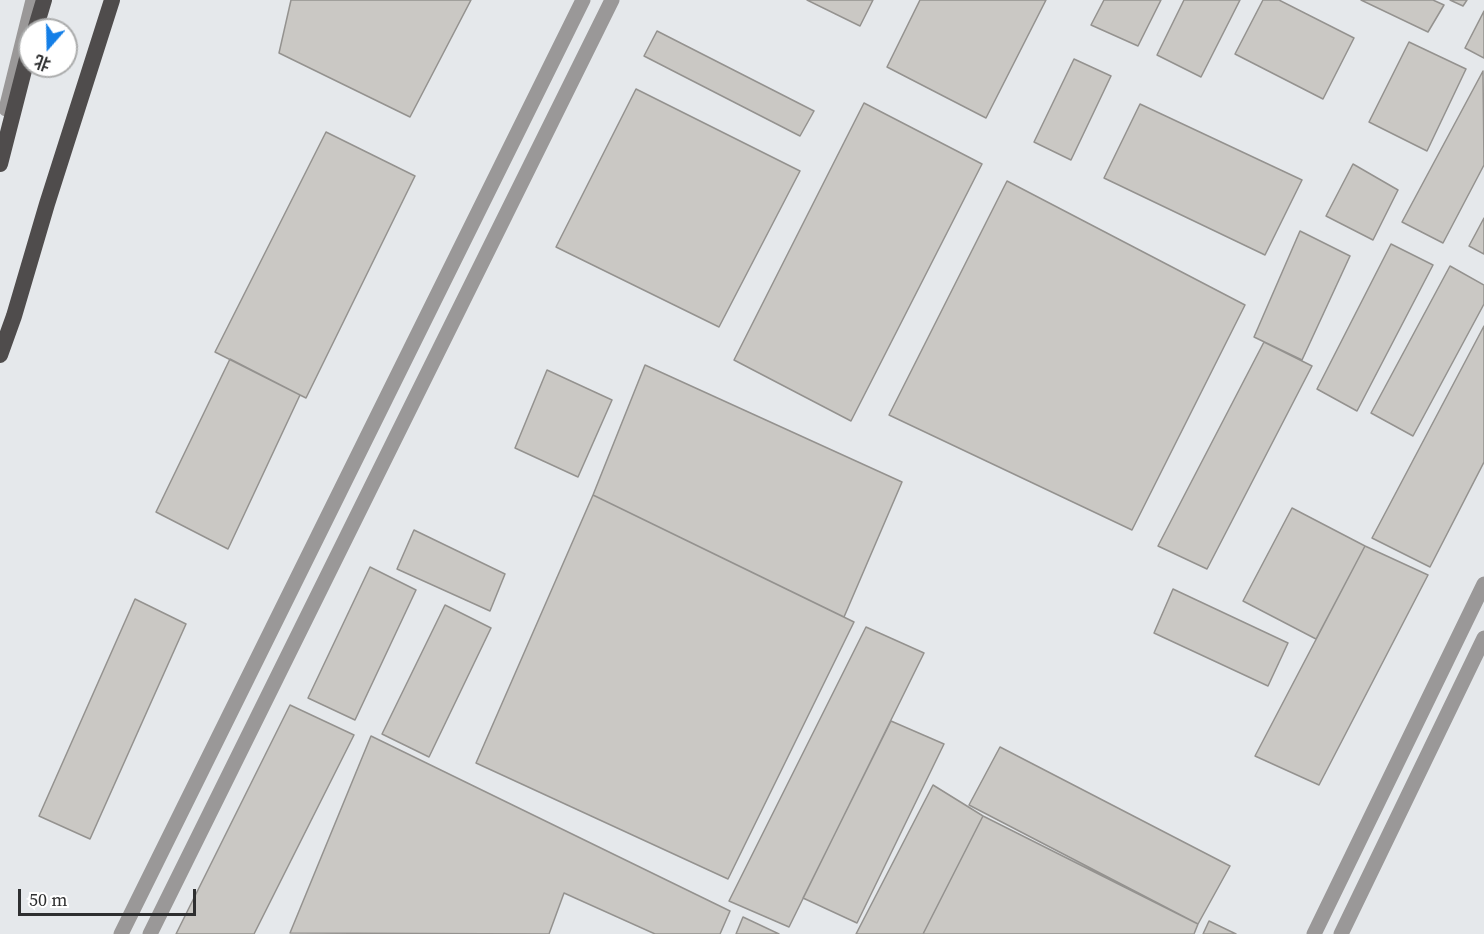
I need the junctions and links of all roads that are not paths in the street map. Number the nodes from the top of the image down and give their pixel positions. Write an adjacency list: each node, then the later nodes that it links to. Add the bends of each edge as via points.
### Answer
1 (33, 0): 8 (street)
2 (44, 0): 6 (highway)
3 (112, 0): 10 (highway)
4 (583, 0): 13 (street)
5 (612, 0): 14 (street)
6 (39, 18)
7 (22, 78): 9 (highway)
8 (0, 132)
9 (0, 164)
10 (0, 355)
11 (1484, 584): 15 (street)
12 (1484, 638): 16 (street)
13 (121, 934)
14 (150, 934)
15 (1314, 934)
16 (1341, 934)

